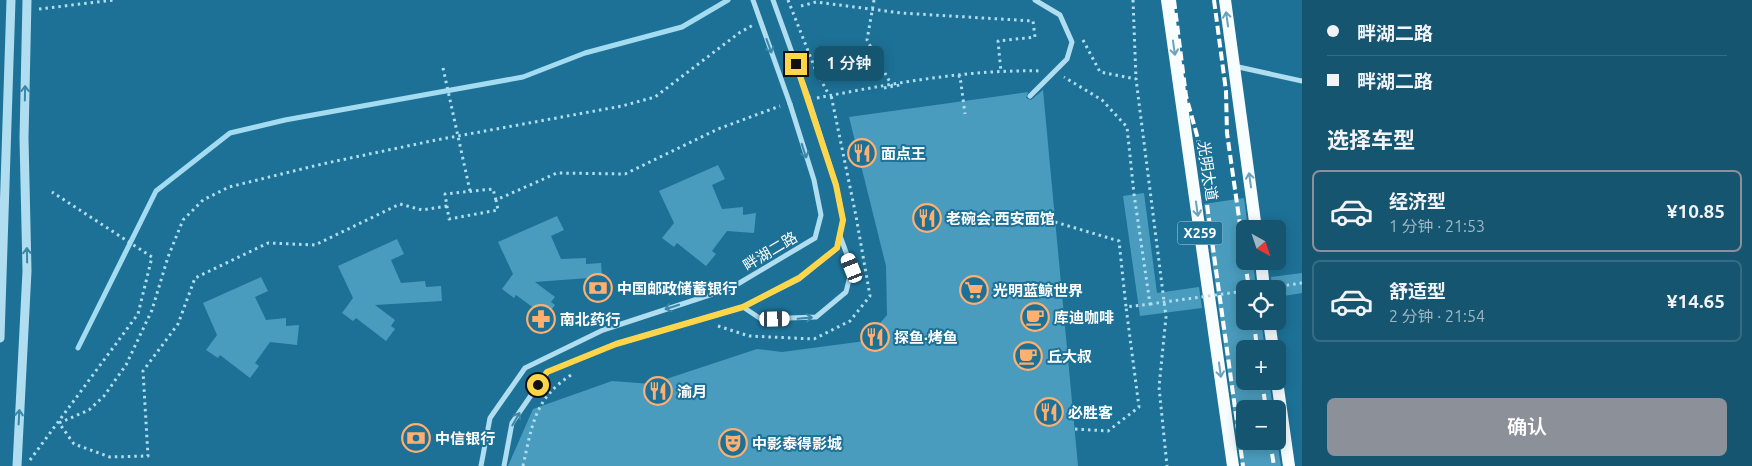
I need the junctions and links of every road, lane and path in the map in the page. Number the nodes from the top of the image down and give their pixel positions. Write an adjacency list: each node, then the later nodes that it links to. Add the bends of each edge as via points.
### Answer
1 (11, 0): 41 (street)
2 (27, 0): 14 (street)
3 (114, 0): 14 (path)
4 (753, 0): 47 (street, 畔湖二路, one-way to 47, bridge, via 814,180 821,216 815,238 731,288 603,330 525,368 490,418)
5 (773, 0): 27 (street, bridge)
6 (788, 0): 25 (path)
7 (874, 0): 13 (path)
8 (1035, 0): 26 (street, via 1060,15 1072,42 1067,59)
9 (1133, 0): 22 (path)
10 (1167, 0): 50 (main road, 光明大道 / X259, one-way to 50)
11 (1225, 0): 17 (main road, one-way to 11)
12 (800, 6): 13 (path, via 816,2)
13 (873, 9): 20 (path, via 1032,21 1035,37 998,41); 24 (path, via 867,40)
14 (26, 10): 45 (street, one-way to 14, via 27,271)
15 (761, 20): 43 (path, via 655,97 322,164 229,187 203,200 183,220 152,310 126,365 104,396 89,410)
16 (1082, 38): 22 (path, via 1100,72)
17 (1234, 66): 23 (street); 32 (main road, one-way to 17)
18 (443, 68): 28 (path, bridge)
19 (1052, 71): 20 (path)
20 (1001, 72): 24 (path)
21 (1059, 75): 38 (path, via 1098,98 1127,126)
22 (1136, 78): 49 (path, via 1166,317 1159,387)
23 (1302, 81)
24 (891, 85): 25 (path)
25 (829, 95): 27 (path)
26 (1030, 96)
27 (808, 98): 30 (path, via 774,107 718,129 625,174 557,173); 34 (street, via 836,185 843,220)
28 (470, 191): 30 (path, via 493,188); 31 (path, via 445,194)
29 (52, 192): 43 (path, via 152,257 138,314)
30 (496, 200): 31 (path, via 498,210 449,219)
31 (447, 206): 43 (path, via 422,210 400,204 315,245 268,243 195,278 178,324 143,371 148,456 110,457 74,444)
32 (1255, 220)
33 (1055, 222): 40 (path, via 1119,240)
34 (840, 236): 39 (street, via 837,248 799,278); 39 (street, one-way to 34, via 761,319 816,317 846,292 852,268)
35 (1302, 283): 36 (path, bridge)
36 (1286, 285)
37 (1236, 292): 38 (path, bridge)
38 (1150, 304): 40 (path)
39 (743, 307): 48 (street, one-way to 39, via 512,423 547,372 616,344)
40 (1126, 307): 44 (path, via 1140,408 1108,431)
41 (0, 338)
42 (1278, 390): 51 (main road)
43 (59, 423): 46 (path)
44 (1075, 429)
45 (17, 466)
46 (26, 466)
47 (480, 466)
48 (504, 466)
49 (1167, 466)
50 (1234, 466)
51 (1289, 466)

